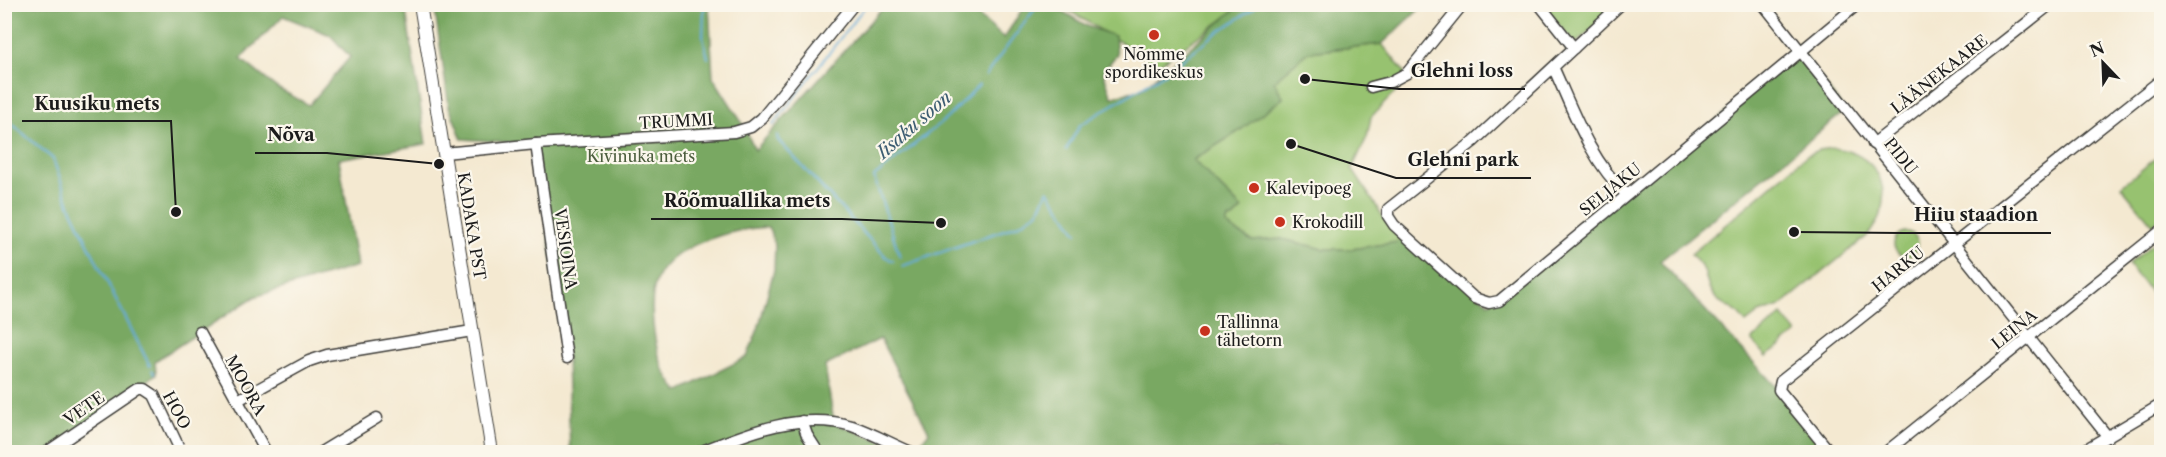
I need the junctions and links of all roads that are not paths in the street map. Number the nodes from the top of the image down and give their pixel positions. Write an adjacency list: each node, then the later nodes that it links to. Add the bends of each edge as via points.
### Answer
1 (420, 4): 16 (main road, KADAKA PST)
2 (854, 4): 14 (street, TRUMMI, via 751,127 734,132)
3 (1463, 4): 13 (street, via 1407,73)
4 (1539, 4): 9 (street)
5 (1621, 4): 9 (street)
6 (1763, 4): 10 (street, PIDU)
7 (1858, 4): 10 (street, SELJAKU)
8 (2051, 4): 15 (street, LÄÄNEKAARE)
9 (1574, 48): 11 (street)
10 (1801, 52): 15 (street, PIDU); 17 (street, SELJAKU)
11 (1554, 69): 17 (street, via 1589,146 1612,181); 17 (street, SELJAKU, via 1473,142 1388,209 1388,216 1474,298 1490,303 1499,301)
12 (2162, 79): 19 (street, HARKU)
13 (1371, 87)
14 (536, 144): 16 (street, TRUMMI); 23 (street, VESIOINA)
15 (1873, 144): 19 (street, PIDU)
16 (444, 153): 20 (main road, KADAKA PST)
17 (1626, 194)
18 (2162, 230): 22 (street, LEINA)
19 (1953, 243): 22 (street, PIDU); 38 (street, HARKU, via 1781,381 1779,390)
20 (472, 331): 25 (street, via 327,355); 34 (main road, KADAKA PST)
21 (200, 332): 25 (street, MOORA)
22 (2027, 338): 29 (street, PIDU); 39 (street, LEINA)
23 (567, 358)
24 (140, 389): 30 (street, VETE); 31 (street, HOO, via 154,395)
25 (238, 400): 32 (street, MOORA)
26 (2162, 404): 29 (street)
27 (377, 418): 33 (street)
28 (802, 422): 35 (street, via 759,430); 36 (street); 37 (street, via 850,426)
29 (2108, 437): 40 (street)
30 (47, 453)
31 (182, 453)
32 (266, 453)
33 (321, 453)
34 (492, 453)
35 (700, 453)
36 (818, 453)
37 (911, 453)
38 (1830, 453)
39 (1886, 453)
40 (2081, 453)

